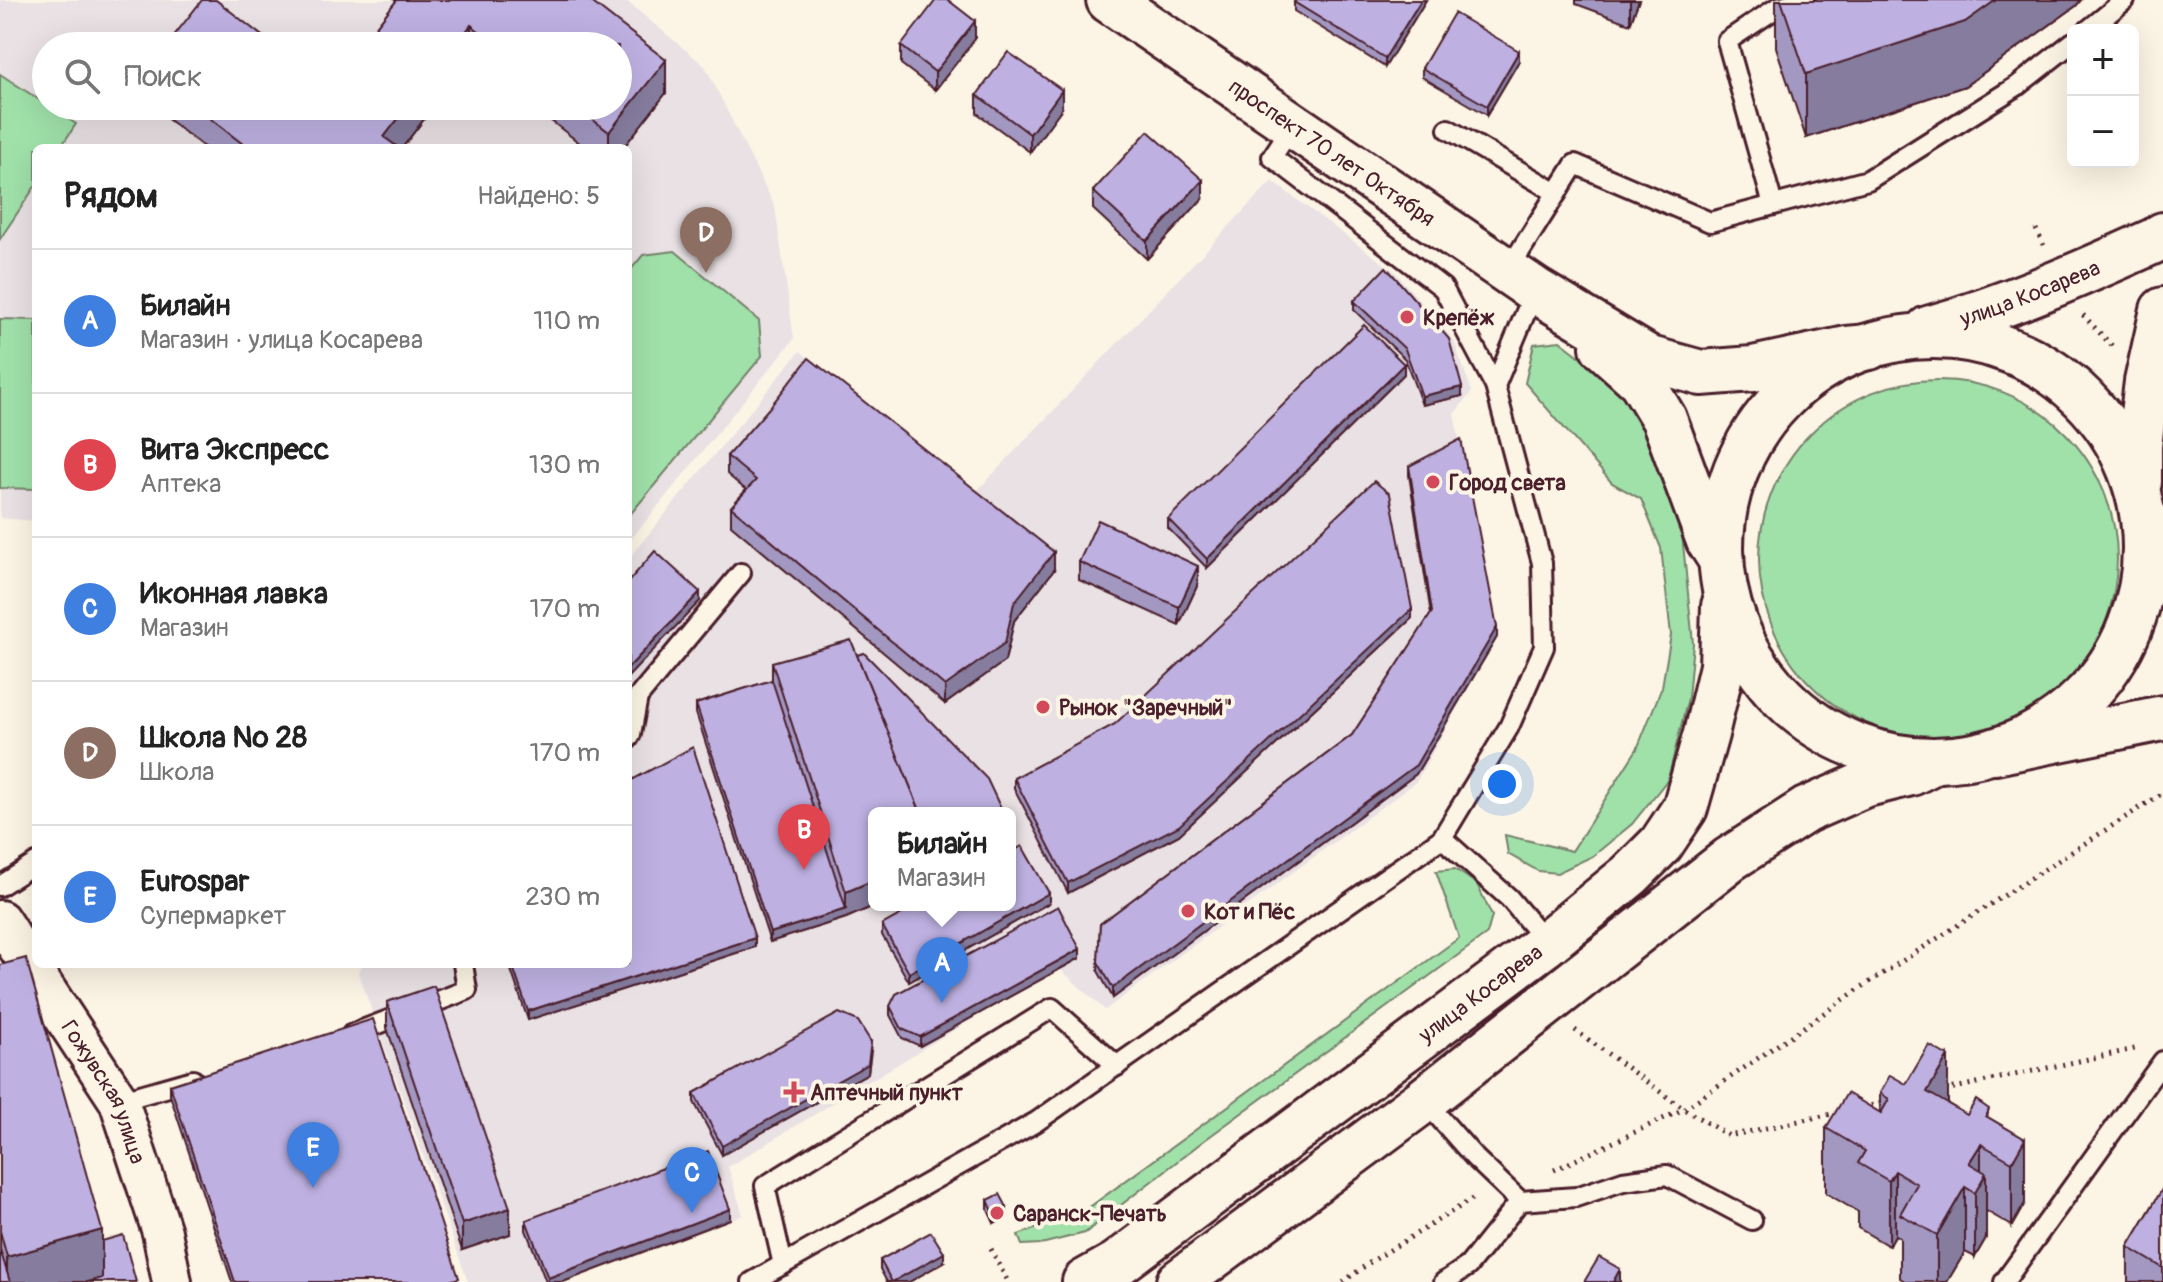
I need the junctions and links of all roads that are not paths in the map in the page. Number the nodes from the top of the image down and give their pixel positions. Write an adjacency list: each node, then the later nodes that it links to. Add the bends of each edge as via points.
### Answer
1 (1109, 0): 6 (main road, проспект 70 лет Октября)
2 (1805, 0): 9 (lane, via 1778,7 1727,41)
3 (2125, 0): 4 (lane)
4 (2095, 24)
5 (2067, 47): 9 (lane, via 2017,86 1868,180)
6 (1293, 125): 11 (main road, проспект 70 лет Октября); 14 (lane, via 1272,157 1443,288)
7 (1448, 129): 8 (lane)
8 (1557, 193): 9 (lane, via 1575,164 1710,222); 11 (lane)
9 (1773, 205)
10 (2163, 235): 13 (main road, улица Косарева, via 1986,312)
11 (1532, 288): 13 (main road, проспект 70 лет Октября, via 1650,359 1701,373 1753,369); 14 (lane); 17 (main road, проспект 70 лет Октября, via 1641,381 1664,419)
12 (2163, 310): 15 (main road, via 2139,446)
13 (1880, 343): 15 (main road, via 1967,338 2028,358 2077,391 2114,436); 17 (main road, улица Косарева, via 1837,358 1789,391 1752,436 1729,488 1721,534)
14 (1495, 386): 22 (lane, via 1542,563 1544,647 1509,727)
15 (2149, 519): 20 (main road, via 2138,609 2117,657 2077,705 2037,734)
16 (741, 573): 19 (lane, via 638,697)
17 (1722, 579): 21 (main road, проспект 70 лет Октября, via 1741,638 1775,690 1823,729 1877,753); 26 (main road, улица Косарева, via 1722,666 1685,808 1661,844 1631,874)
18 (2163, 718): 20 (main road)
19 (632, 729)
20 (1995, 752): 21 (main road)
21 (1937, 761): 32 (main road, via 1806,810 1730,859)
22 (1442, 838): 26 (lane, via 1509,898); 30 (lane)
23 (32, 866): 24 (lane)
24 (0, 886)
25 (0, 920): 33 (street, Гожувская улица)
26 (1547, 943): 39 (main road, улица Косарева, via 1117,1264)
27 (464, 968): 28 (lane, via 467,990)
28 (330, 1043)
29 (2163, 1061): 42 (lane)
30 (1117, 1066): 36 (lane, via 1036,1122); 36 (lane, via 1052,1008 765,1186)
31 (209, 1076): 33 (lane)
32 (1424, 1100): 34 (lane); 40 (main road)
33 (119, 1101): 37 (street, Гожувская улица, via 162,1232)
34 (1520, 1201): 35 (lane, via 1576,1197 1623,1181 1667,1175); 41 (lane, via 1468,1266)
35 (1752, 1220)
36 (783, 1265): 38 (lane)
37 (172, 1282)
38 (752, 1282)
39 (1085, 1282)
40 (1179, 1282)
41 (1444, 1282)
42 (2004, 1282)

